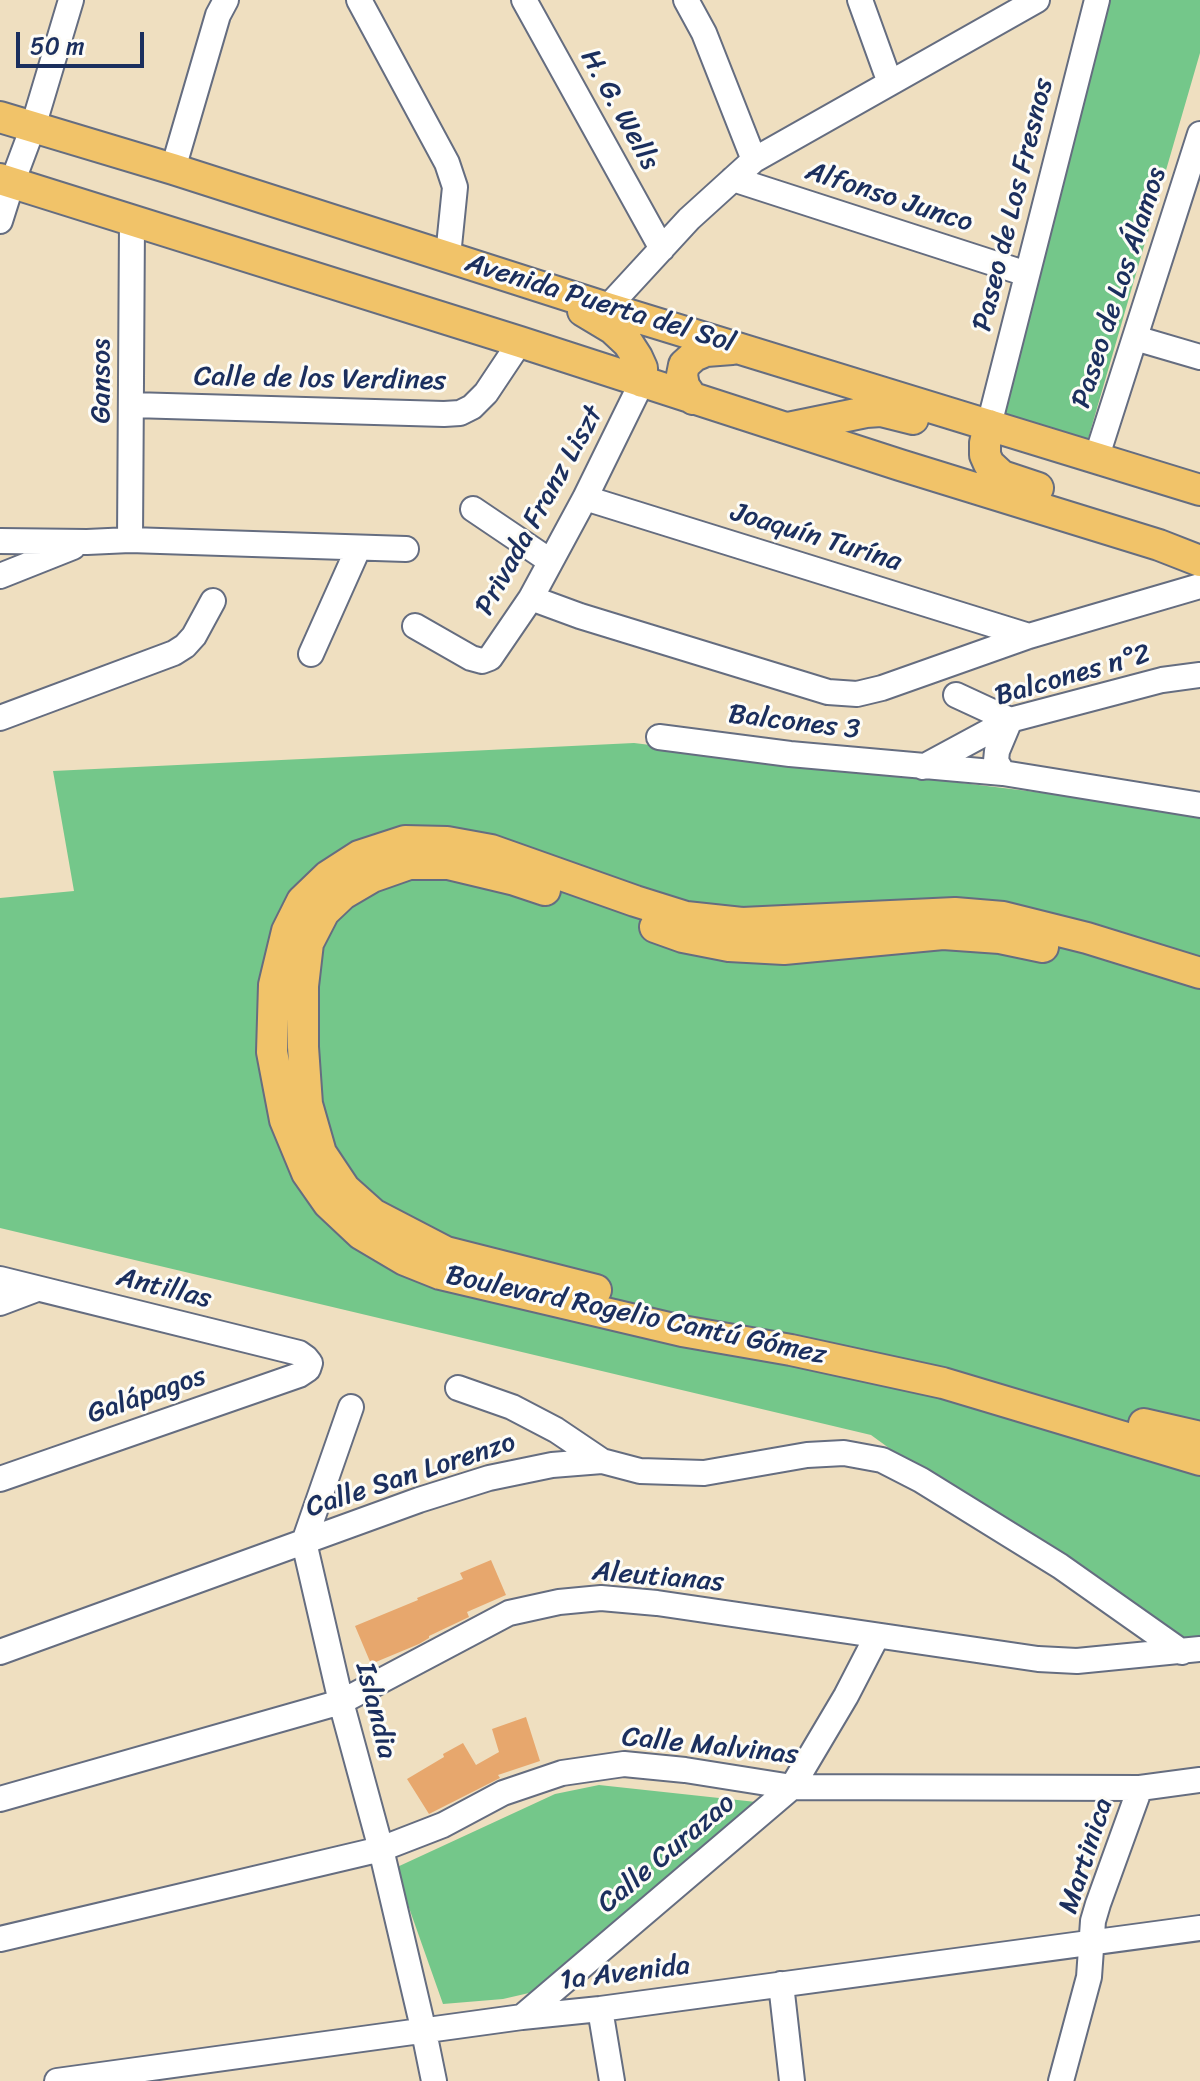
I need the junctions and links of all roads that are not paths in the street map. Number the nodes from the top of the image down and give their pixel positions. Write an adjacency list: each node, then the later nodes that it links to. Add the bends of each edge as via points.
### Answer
1 (71, 0): 11 (street)
2 (226, 0): 14 (street)
3 (359, 0): 20 (street, via 447,163 455,187)
4 (524, 0): 19 (street, H. G. Wells)
5 (686, 0): 13 (street)
6 (860, 0): 9 (street)
7 (1097, 0): 21 (street, Paseo de Los Fresnos)
8 (1032, 1): 9 (street)
9 (890, 83): 13 (street)
10 (0, 117): 11 (main road, Avenida Puerta del Sol)
11 (33, 127): 14 (main road, Avenida Puerta del Sol); 16 (street)
12 (1200, 134): 24 (street, Paseo de Los Álamos)
13 (754, 160): 15 (street)
14 (173, 169): 20 (main road, Avenida Puerta del Sol)
15 (733, 179): 19 (street); 21 (street, Alfonso Junco)
16 (6, 181): 17 (street); 18 (main road)
17 (0, 221)
18 (132, 222): 25 (main road); 31 (street, Gansos)
19 (662, 249): 23 (street)
20 (448, 256): 22 (main road, Avenida Puerta del Sol)
21 (1027, 274): 34 (street, Paseo de Los Fresnos)
22 (541, 286): 23 (main road, Avenida Puerta del Sol); 29 (main road, via 628,343 642,368)
23 (607, 308): 26 (main road, Avenida Puerta del Sol)
24 (1135, 338): 27 (street); 35 (street, Paseo de Los Álamos)
25 (520, 342): 29 (main road); 31 (street, Calle de los Verdines, via 486,393 460,413)
26 (742, 349): 28 (main road, Avenida Puerta del Sol); 30 (main road, via 706,351 684,365 684,386)
27 (1200, 357)
28 (833, 377): 32 (main road, via 842,399); 34 (main road, Avenida Puerta del Sol)
29 (642, 382): 30 (main road); 37 (street, Privada Franz Liszt)
30 (693, 399): 33 (main road)
31 (132, 405): 40 (street, Gansos)
32 (836, 418): 33 (main road); 34 (main road, via 881,411)
33 (786, 428): 39 (main road)
34 (987, 434): 35 (main road, via 1071,470); 39 (main road, via 985,455 994,470 1041,489)
35 (1096, 459): 36 (main road)
36 (1200, 490)
37 (585, 498): 46 (street, Privada Franz Liszt); 52 (street, Joaquín Turína)
38 (473, 509): 46 (street)
39 (1077, 519): 45 (main road)
40 (130, 540): 42 (street); 43 (street)
41 (0, 541): 42 (street)
42 (87, 542): 47 (street)
43 (358, 549): 44 (street); 53 (street)
44 (406, 549)
45 (1196, 553)
46 (550, 561): 49 (street, Privada Franz Liszt)
47 (0, 576)
48 (1200, 586): 52 (street)
49 (531, 598): 51 (street, Privada Franz Liszt, via 497,650 482,661); 52 (street, via 828,692 857,694 882,688)
50 (213, 601): 56 (street, via 194,636 174,653)
51 (415, 626)
52 (1029, 636)
53 (311, 654)
54 (1200, 675): 57 (street, Balcones n°2)
55 (956, 695): 57 (street)
56 (0, 718)
57 (1010, 720): 59 (street, Balcones n°2); 60 (street, via 997,751)
58 (659, 737): 59 (street, Balcones 3)
59 (923, 767): 60 (street, Balcones 3)
60 (1003, 773): 61 (street, Balcones 3)
61 (1200, 805)
62 (1200, 973): 71 (main road, Boulevard Rogelio Cantú Gómez, via 1003,917 955,913 742,923 686,917 491,850 405,841 359,856 302,901 287,931 274,985 272,1052 285,1120 307,1173 328,1203 361,1234 405,1260 440,1274 682,1331 943,1383)
63 (1200, 994): 70 (main road, Boulevard Rogelio Cantú Gómez, via 1056,949 1000,938 943,934 784,949 729,946 683,937 515,880 448,864 409,864 343,894 324,912 308,943 303,986 307,1104 321,1153 345,1189 373,1214 417,1238 446,1252 692,1315 948,1365 1104,1414)
64 (0, 1279): 65 (street, Antillas)
65 (37, 1289): 66 (street); 67 (street, Antillas, via 299,1353)
66 (0, 1303)
67 (310, 1363): 73 (street, Galápagos, via 299,1375)
68 (458, 1388): 72 (street, via 512,1407)
69 (351, 1407): 74 (street)
70 (1200, 1437)
71 (1200, 1460)
72 (602, 1461): 74 (street, Calle San Lorenzo, via 489,1478); 76 (street, Calle San Lorenzo, via 640,1471 704,1473 807,1455 844,1453 882,1460)
73 (0, 1479)
74 (304, 1542): 77 (street, Calle San Lorenzo); 78 (street, Islandia)
75 (877, 1636): 76 (street, Aleutianas, via 1077,1661); 78 (street, Aleutianas, via 657,1603 601,1598 559,1602 509,1613); 80 (street, Calle Curazao)
76 (1191, 1650)
77 (0, 1652)
78 (341, 1702): 82 (street, Aleutianas); 83 (street, Islandia)
79 (1200, 1780): 81 (street, Calle Malvinas)
80 (792, 1787): 81 (street, Calle Malvinas); 83 (street, Calle Malvinas, via 624,1764 562,1773 503,1793 443,1825); 89 (street, Calle Curazao)
81 (1140, 1788): 86 (street, Martinica, via 1098,1904)
82 (0, 1799)
83 (381, 1849): 85 (street, Calle Malvinas); 90 (street, Islandia)
84 (1200, 1928): 86 (street, 1a Avenida)
85 (0, 1939)
86 (1092, 1943): 87 (street, 1a Avenida); 95 (street, Martinica, via 1089,1977)
87 (781, 1984): 88 (street, 1a Avenida); 94 (street)
88 (600, 2009): 89 (street, 1a Avenida); 93 (street)
89 (522, 2017): 90 (street, 1a Avenida)
90 (424, 2032): 91 (street, 1a Avenida); 92 (street, Islandia)
91 (57, 2081)
92 (434, 2081)
93 (612, 2081)
94 (792, 2081)
95 (1061, 2081)

